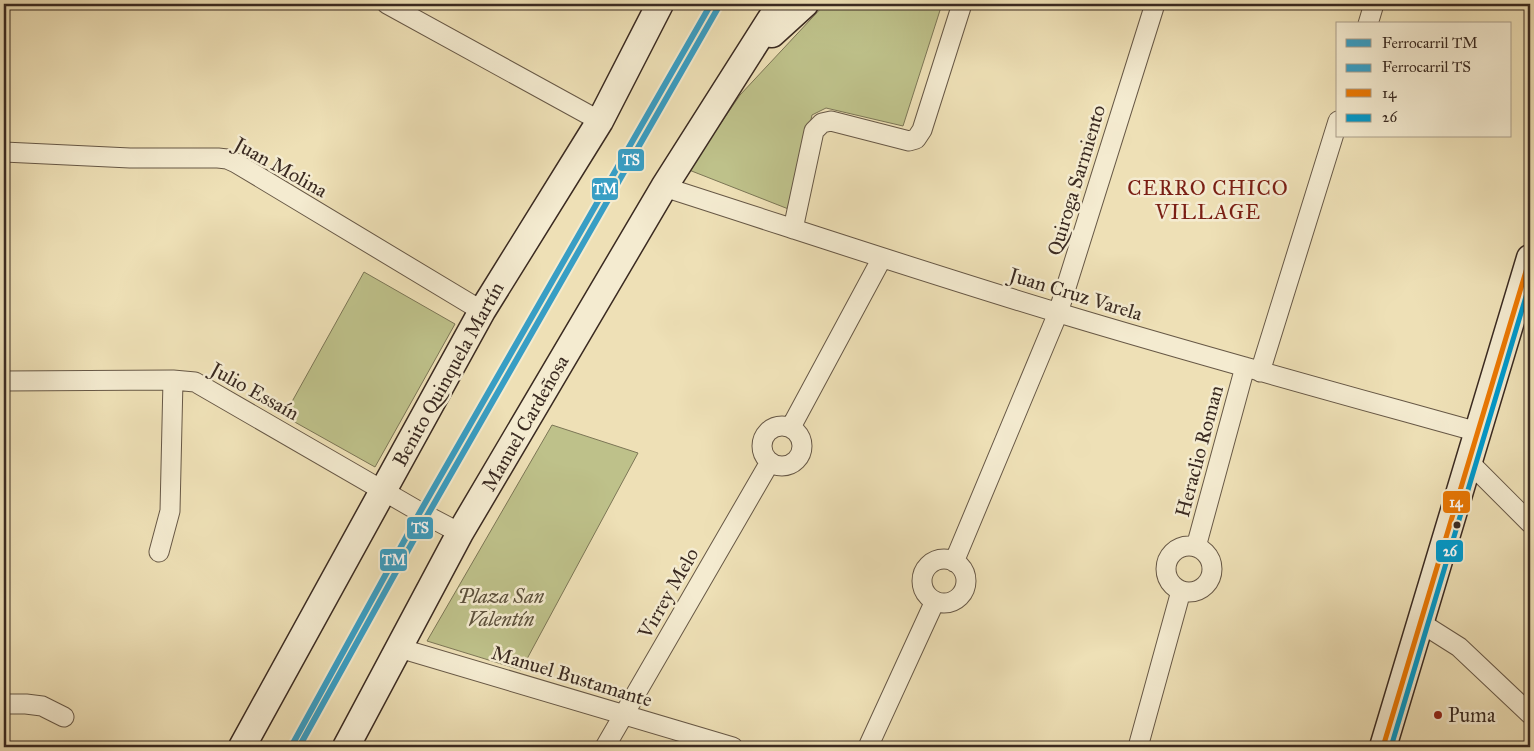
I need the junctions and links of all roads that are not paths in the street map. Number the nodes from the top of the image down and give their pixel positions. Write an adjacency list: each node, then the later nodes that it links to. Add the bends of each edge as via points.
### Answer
1 (660, 4): 10 (main road, Benito Quinquela Martín)
2 (781, 4): 9 (main road, Manuel Cardeñosa)
3 (805, 4): 9 (main road, Manuel Cardeñosa, via 774,32)
4 (962, 4): 14 (street, via 922,130 916,138 909,141 831,121 822,123 814,131)
5 (1155, 4): 18 (street, Quiroga Sarmiento)
6 (1374, 4): 8 (street)
7 (391, 5): 10 (street)
8 (1369, 22)
9 (716, 105): 13 (main road, Manuel Cardeñosa)
10 (600, 121): 17 (main road, Benito Quinquela Martín)
11 (1336, 127): 19 (street, Heraclio Roman)
12 (4, 152): 17 (street, Juan Molina, via 227,159)
13 (664, 187): 14 (street, Juan Cruz Varela); 28 (main road, Manuel Cardeñosa)
14 (794, 228): 15 (street, Juan Cruz Varela)
15 (882, 258): 18 (street, Juan Cruz Varela); 22 (street)
16 (1530, 258): 23 (main road)
17 (482, 310): 26 (main road, Benito Quinquela Martín)
18 (1058, 313): 19 (street, Juan Cruz Varela); 31 (street, Quiroga Sarmiento)
19 (1253, 370): 23 (street, Juan Cruz Varela); 29 (street, Heraclio Roman)
20 (172, 380): 21 (street, Julio Essaín); 26 (street, Julio Essaín, via 195,382); 30 (street, via 170,511)
21 (4, 382)
22 (791, 427): 24 (street, via 778,426 767,432 762,444 765,457); 24 (street, via 803,443 800,456 790,465)
23 (1478, 432): 25 (main road)
24 (770, 462): 37 (street, Virrey Melo)
25 (1469, 462): 27 (street); 34 (main road)
26 (383, 489): 28 (street, Julio Essaín); 40 (main road, Benito Quinquela Martín)
27 (1530, 523)
28 (460, 533): 35 (main road, Manuel Cardeñosa)
29 (1196, 547): 32 (street, Heraclio Roman, via 1175,550 1167,562 1167,576); 32 (street, Heraclio Roman, via 1208,557 1212,573 1204,586 1189,592)
30 (159, 552)
31 (954, 562): 33 (street, via 964,572 966,580 962,595 950,603); 33 (street, via 934,562 924,572 922,585)
32 (1181, 591): 45 (street)
33 (935, 602): 44 (street)
34 (1421, 623): 38 (street, via 1459,647); 46 (main road)
35 (399, 648): 37 (street, Manuel Bustamante); 41 (main road, Manuel Cardeñosa)
36 (4, 704): 39 (street, via 42,706)
37 (623, 714): 42 (street, Virrey Melo); 43 (street, Manuel Bustamante)
38 (1530, 714)
39 (64, 717)
40 (242, 747)
41 (346, 747)
42 (605, 747)
43 (733, 747)
44 (868, 747)
45 (1138, 747)
46 (1383, 747)

